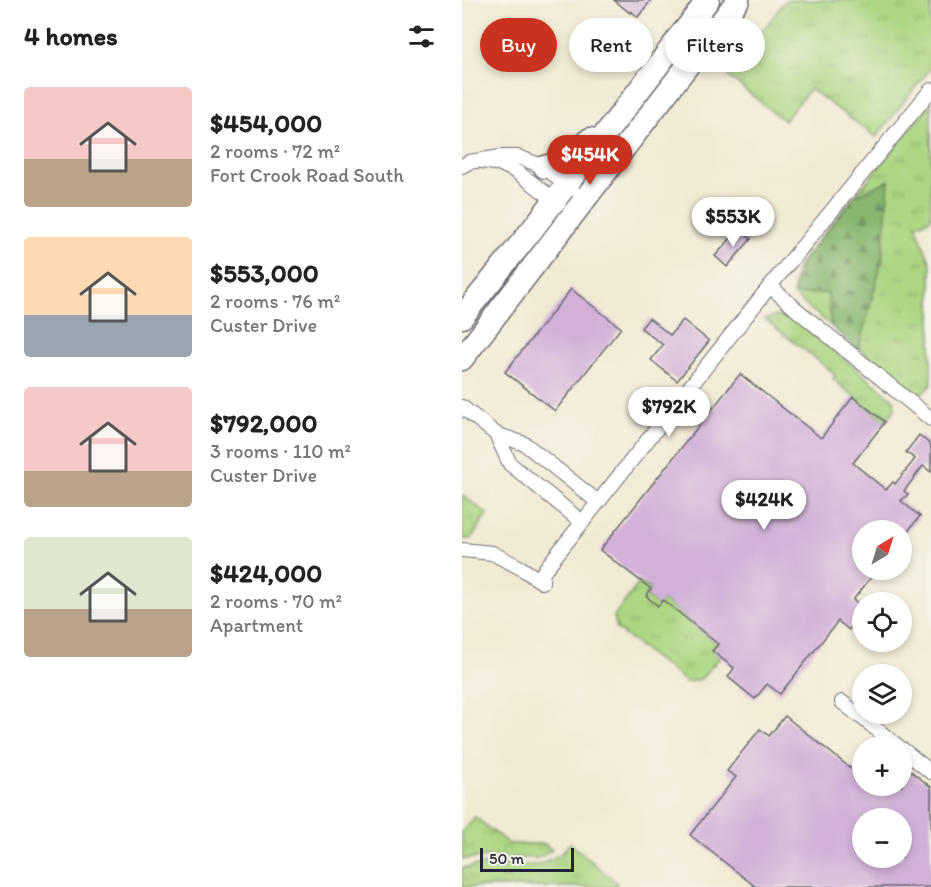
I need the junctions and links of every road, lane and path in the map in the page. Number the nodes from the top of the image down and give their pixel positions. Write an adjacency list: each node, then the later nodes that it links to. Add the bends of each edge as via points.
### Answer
1 (708, 0): 4 (main road)
2 (738, 0): 9 (main road)
3 (931, 90): 10 (street)
4 (621, 113): 7 (main road, via 566,159); 8 (main road)
5 (482, 160): 6 (street); 7 (street, via 518,157); 8 (street, via 501,164)
6 (462, 166)
7 (545, 167): 8 (street)
8 (561, 192): 9 (street, via 565,206); 9 (street, via 576,192); 11 (main road)
9 (579, 207): 12 (main road)
10 (770, 286): 14 (street); 16 (street)
11 (462, 317)
12 (462, 359)
13 (462, 407): 15 (street)
14 (928, 411)
15 (496, 434): 16 (street, via 525,444); 17 (street, via 510,464)
16 (598, 502): 17 (street)
17 (582, 522): 18 (street, via 546,568 542,582 492,553)
18 (462, 550)
19 (842, 702): 20 (street)
20 (885, 736)
21 (912, 757): 22 (street)
22 (931, 772)

